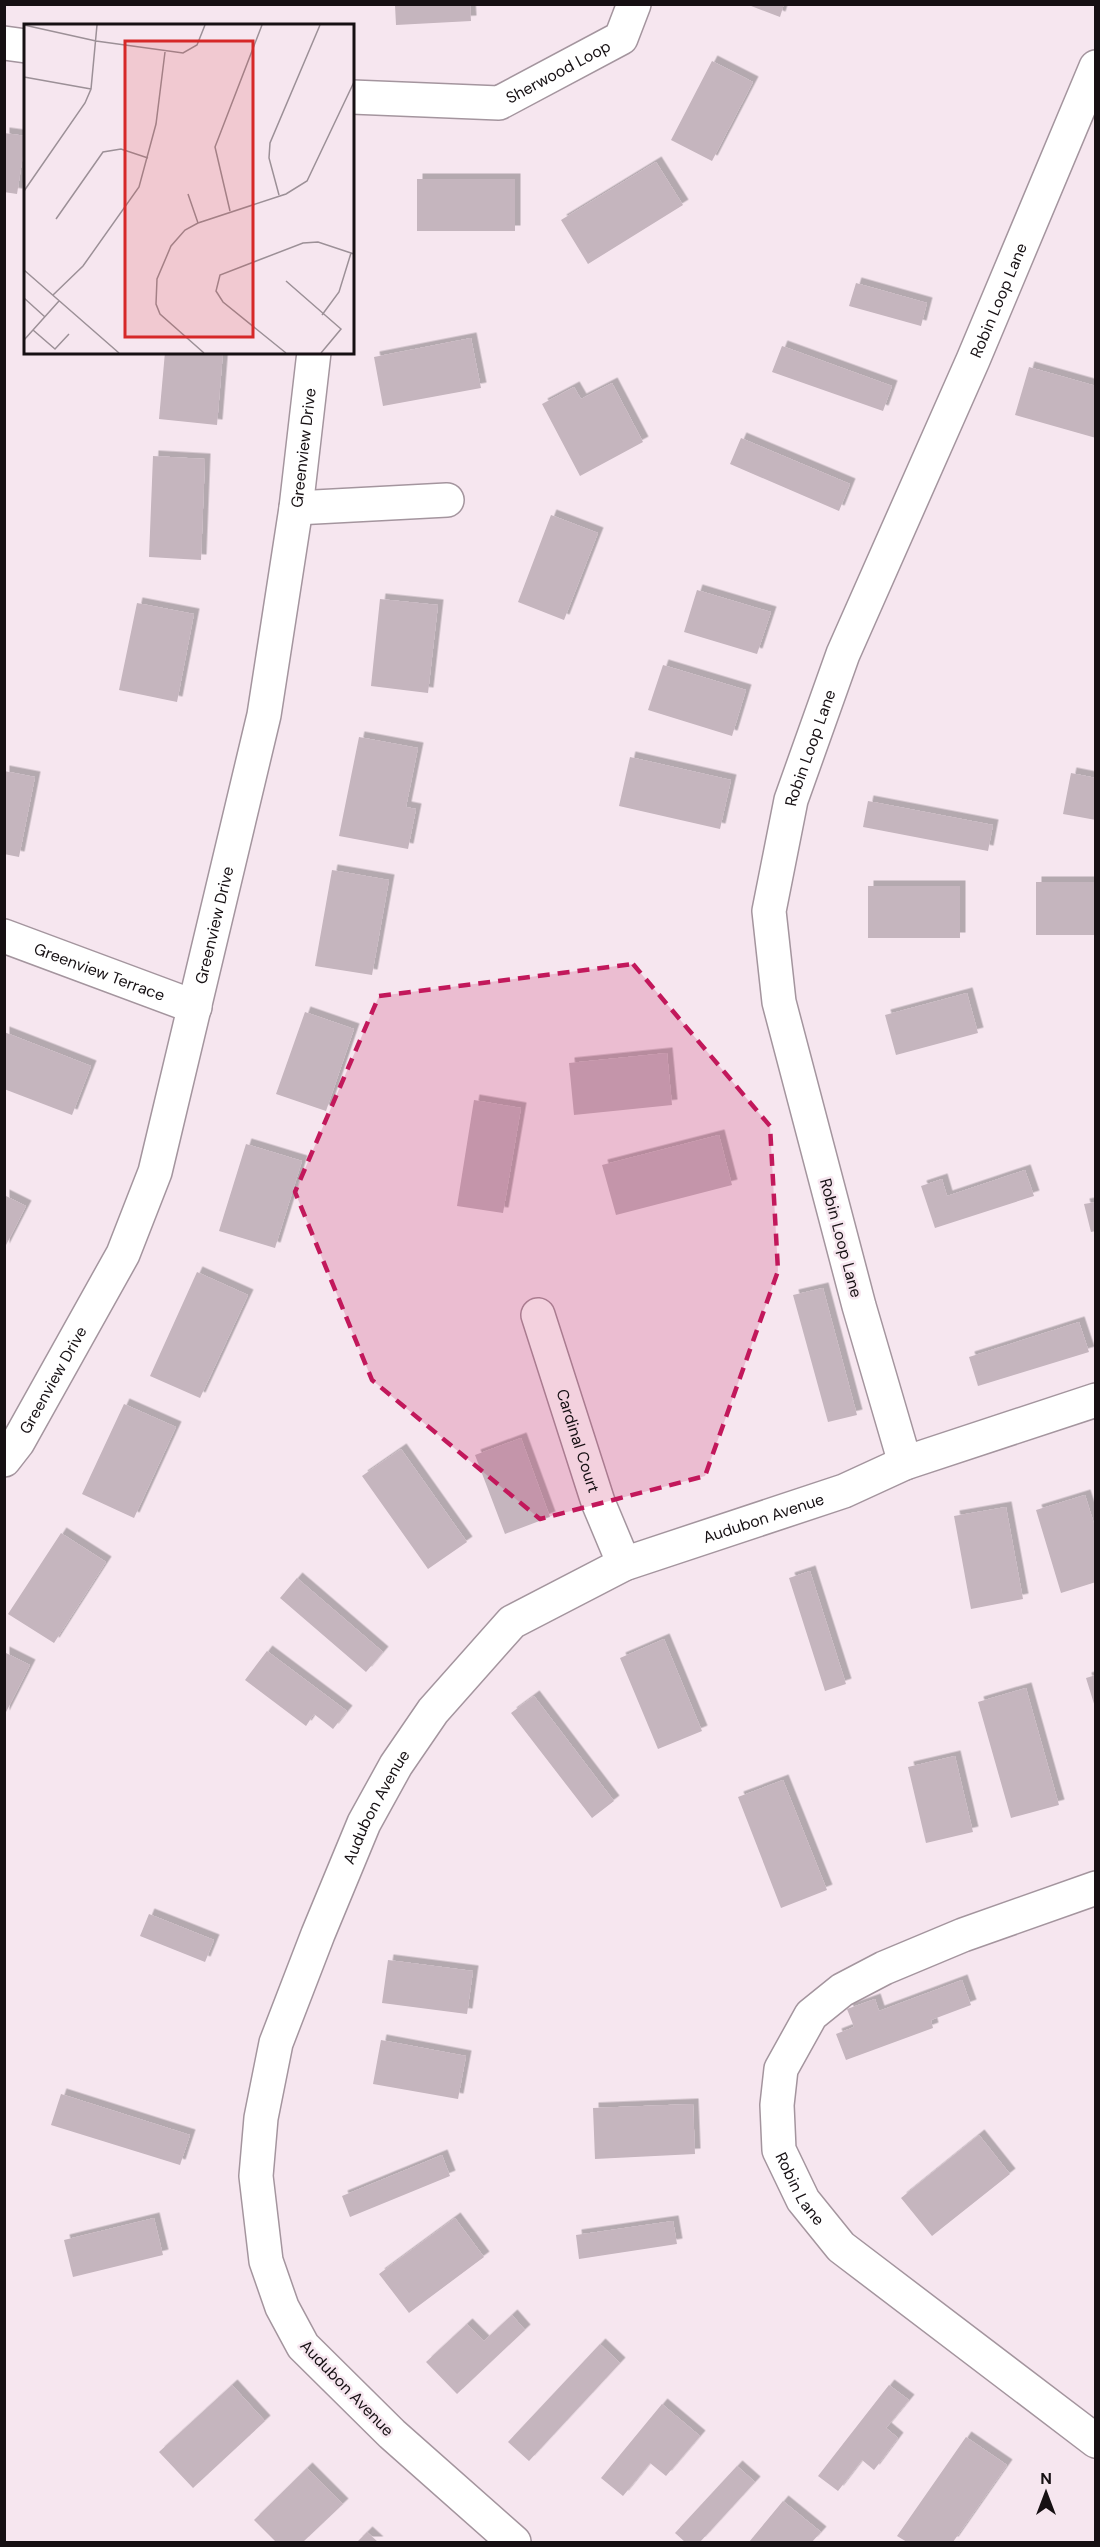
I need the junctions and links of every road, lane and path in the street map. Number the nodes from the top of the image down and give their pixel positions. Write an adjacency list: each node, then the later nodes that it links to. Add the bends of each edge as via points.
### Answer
1 (634, 4): 5 (street, Sherwood Loop, via 621,38 498,103)
2 (4, 43): 3 (street)
3 (24, 46)
4 (1095, 67): 14 (street, Robin Loop Lane, via 973,360 843,654 791,800 769,910 779,1002)
5 (354, 97)
6 (314, 354): 8 (street, Greenview Drive)
7 (447, 500): 8 (street)
8 (296, 508): 10 (street, Greenview Drive, via 264,715)
9 (4, 936): 10 (street, Greenview Terrace)
10 (195, 1007): 13 (street, Greenview Drive, via 155,1172 123,1254 18,1442)
11 (538, 1315): 15 (street, Cardinal Court, via 598,1502)
12 (1095, 1400): 14 (street, Audubon Avenue)
13 (4, 1460)
14 (905, 1463): 15 (street, Audubon Avenue, via 844,1491)
15 (624, 1564): 18 (street, Audubon Avenue, via 512,1622 433,1711 396,1765 364,1823 297,1986 276,2043 261,2118 256,2176 266,2260 282,2307 303,2346 392,2434)
16 (1095, 1888): 17 (street, Robin Lane, via 963,1935 842,1990 812,2015 796,2042 781,2069 777,2105 779,2150 803,2200 841,2247)
17 (1095, 2441)
18 (514, 2542)

